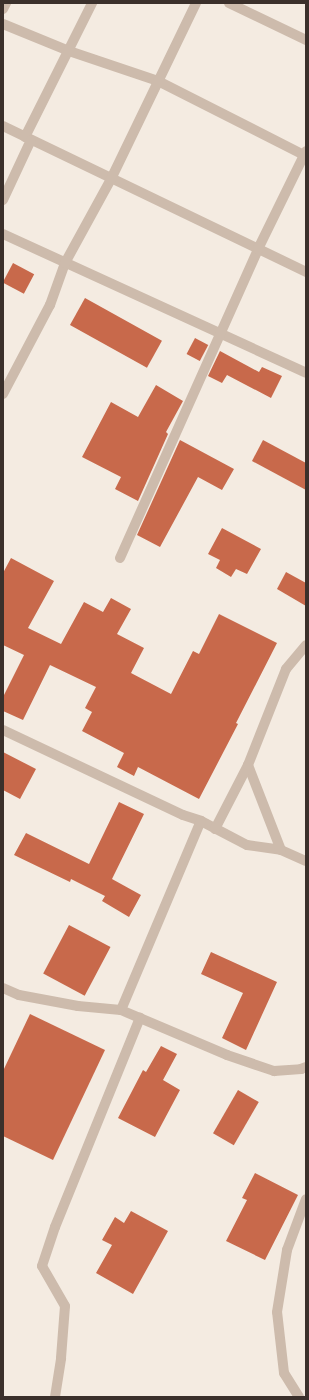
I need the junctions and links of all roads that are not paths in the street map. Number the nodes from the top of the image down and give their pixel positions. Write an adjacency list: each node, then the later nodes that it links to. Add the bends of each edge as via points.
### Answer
1 (6, 3): 5 (street)
2 (92, 3): 8 (street)
3 (196, 3): 9 (street)
4 (229, 3): 7 (street)
5 (3, 9)
6 (3, 24): 8 (street)
7 (306, 40)
8 (69, 51): 9 (street); 11 (street)
9 (158, 81): 12 (street); 13 (street)
10 (3, 126): 11 (street)
11 (28, 138): 13 (street); 14 (street)
12 (305, 154): 16 (street)
13 (111, 179): 16 (street); 17 (street)
14 (3, 200)
15 (3, 234): 17 (street)
16 (258, 249): 18 (street); 19 (street)
17 (65, 263): 19 (street); 21 (street, via 50,305)
18 (306, 272)
19 (221, 334): 20 (street); 22 (street)
20 (306, 373)
21 (3, 394)
22 (120, 558)
23 (306, 645): 25 (street, via 286,669)
24 (3, 730): 26 (street, via 183,815)
25 (248, 765): 27 (street); 28 (street)
26 (201, 821): 27 (street); 31 (street)
27 (215, 829): 28 (street, via 247,845)
28 (281, 850): 29 (street)
29 (306, 861)
30 (3, 988): 31 (street, via 19,995 78,1006)
31 (121, 1010): 32 (street)
32 (140, 1018): 33 (street, via 274,1071); 35 (street, via 55,1227 42,1266 65,1306)
33 (306, 1067)
34 (306, 1199): 36 (street, via 287,1250 277,1312 284,1373)
35 (55, 1397)
36 (298, 1397)

